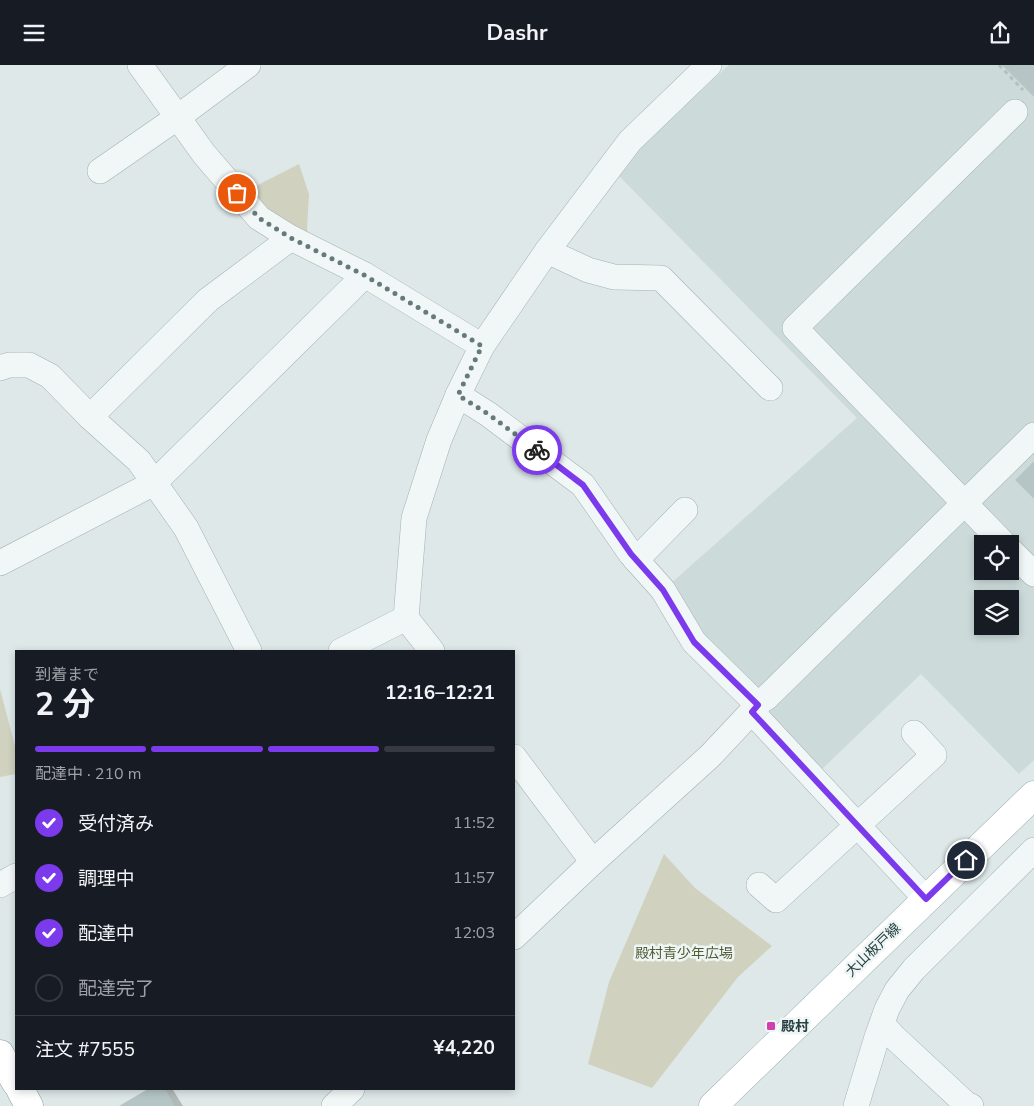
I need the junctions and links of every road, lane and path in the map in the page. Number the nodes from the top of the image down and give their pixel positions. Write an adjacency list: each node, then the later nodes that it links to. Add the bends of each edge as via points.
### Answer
1 (140, 65): 6 (street)
2 (248, 65): 6 (street)
3 (709, 65): 9 (street, via 630,141)
4 (999, 65): 5 (path)
5 (1021, 103): 18 (street, via 795,328)
6 (178, 117): 7 (street); 8 (street, via 204,154 259,218)
7 (100, 171)
8 (291, 238): 10 (street); 15 (street, via 208,301)
9 (547, 251): 11 (street); 13 (street, via 588,270 614,277 661,278)
10 (364, 275): 11 (street); 17 (street)
11 (482, 346): 14 (street)
12 (0, 368): 15 (street, via 29,365 43,372)
13 (770, 388)
14 (458, 395): 22 (street, via 583,485); 25 (street, via 414,518)
15 (90, 417): 17 (street, via 138,461)
16 (1034, 435): 18 (street)
17 (154, 483): 23 (street); 26 (street, via 186,528)
18 (965, 504): 20 (street); 29 (street)
19 (685, 510): 22 (street)
20 (995, 535)
21 (1019, 559): 24 (street)
22 (636, 560): 29 (street, via 663,590 694,642)
23 (0, 563)
24 (1034, 574)
25 (406, 617): 27 (street); 28 (street)
26 (248, 650)
27 (343, 650)
28 (431, 650)
29 (759, 705): 33 (street); 35 (street, via 710,756)
30 (914, 733): 33 (street, via 941,762)
31 (515, 758): 35 (street)
32 (1034, 795): 39 (main road, 大山板戸線)
33 (858, 826): 38 (street); 39 (street)
34 (1034, 850): 41 (street, via 914,969 897,990)
35 (593, 862): 40 (street)
36 (15, 877): 37 (street)
37 (0, 885)
38 (774, 898)
39 (926, 899): 48 (main road, 大山板戸線)
40 (515, 936)
41 (882, 1024): 49 (street); 50 (street)
42 (0, 1054): 43 (main road)
43 (15, 1081)
44 (21, 1090): 46 (main road)
45 (351, 1090): 47 (street)
46 (30, 1106)
47 (334, 1106)
48 (713, 1106)
49 (856, 1106)
50 (971, 1106)

